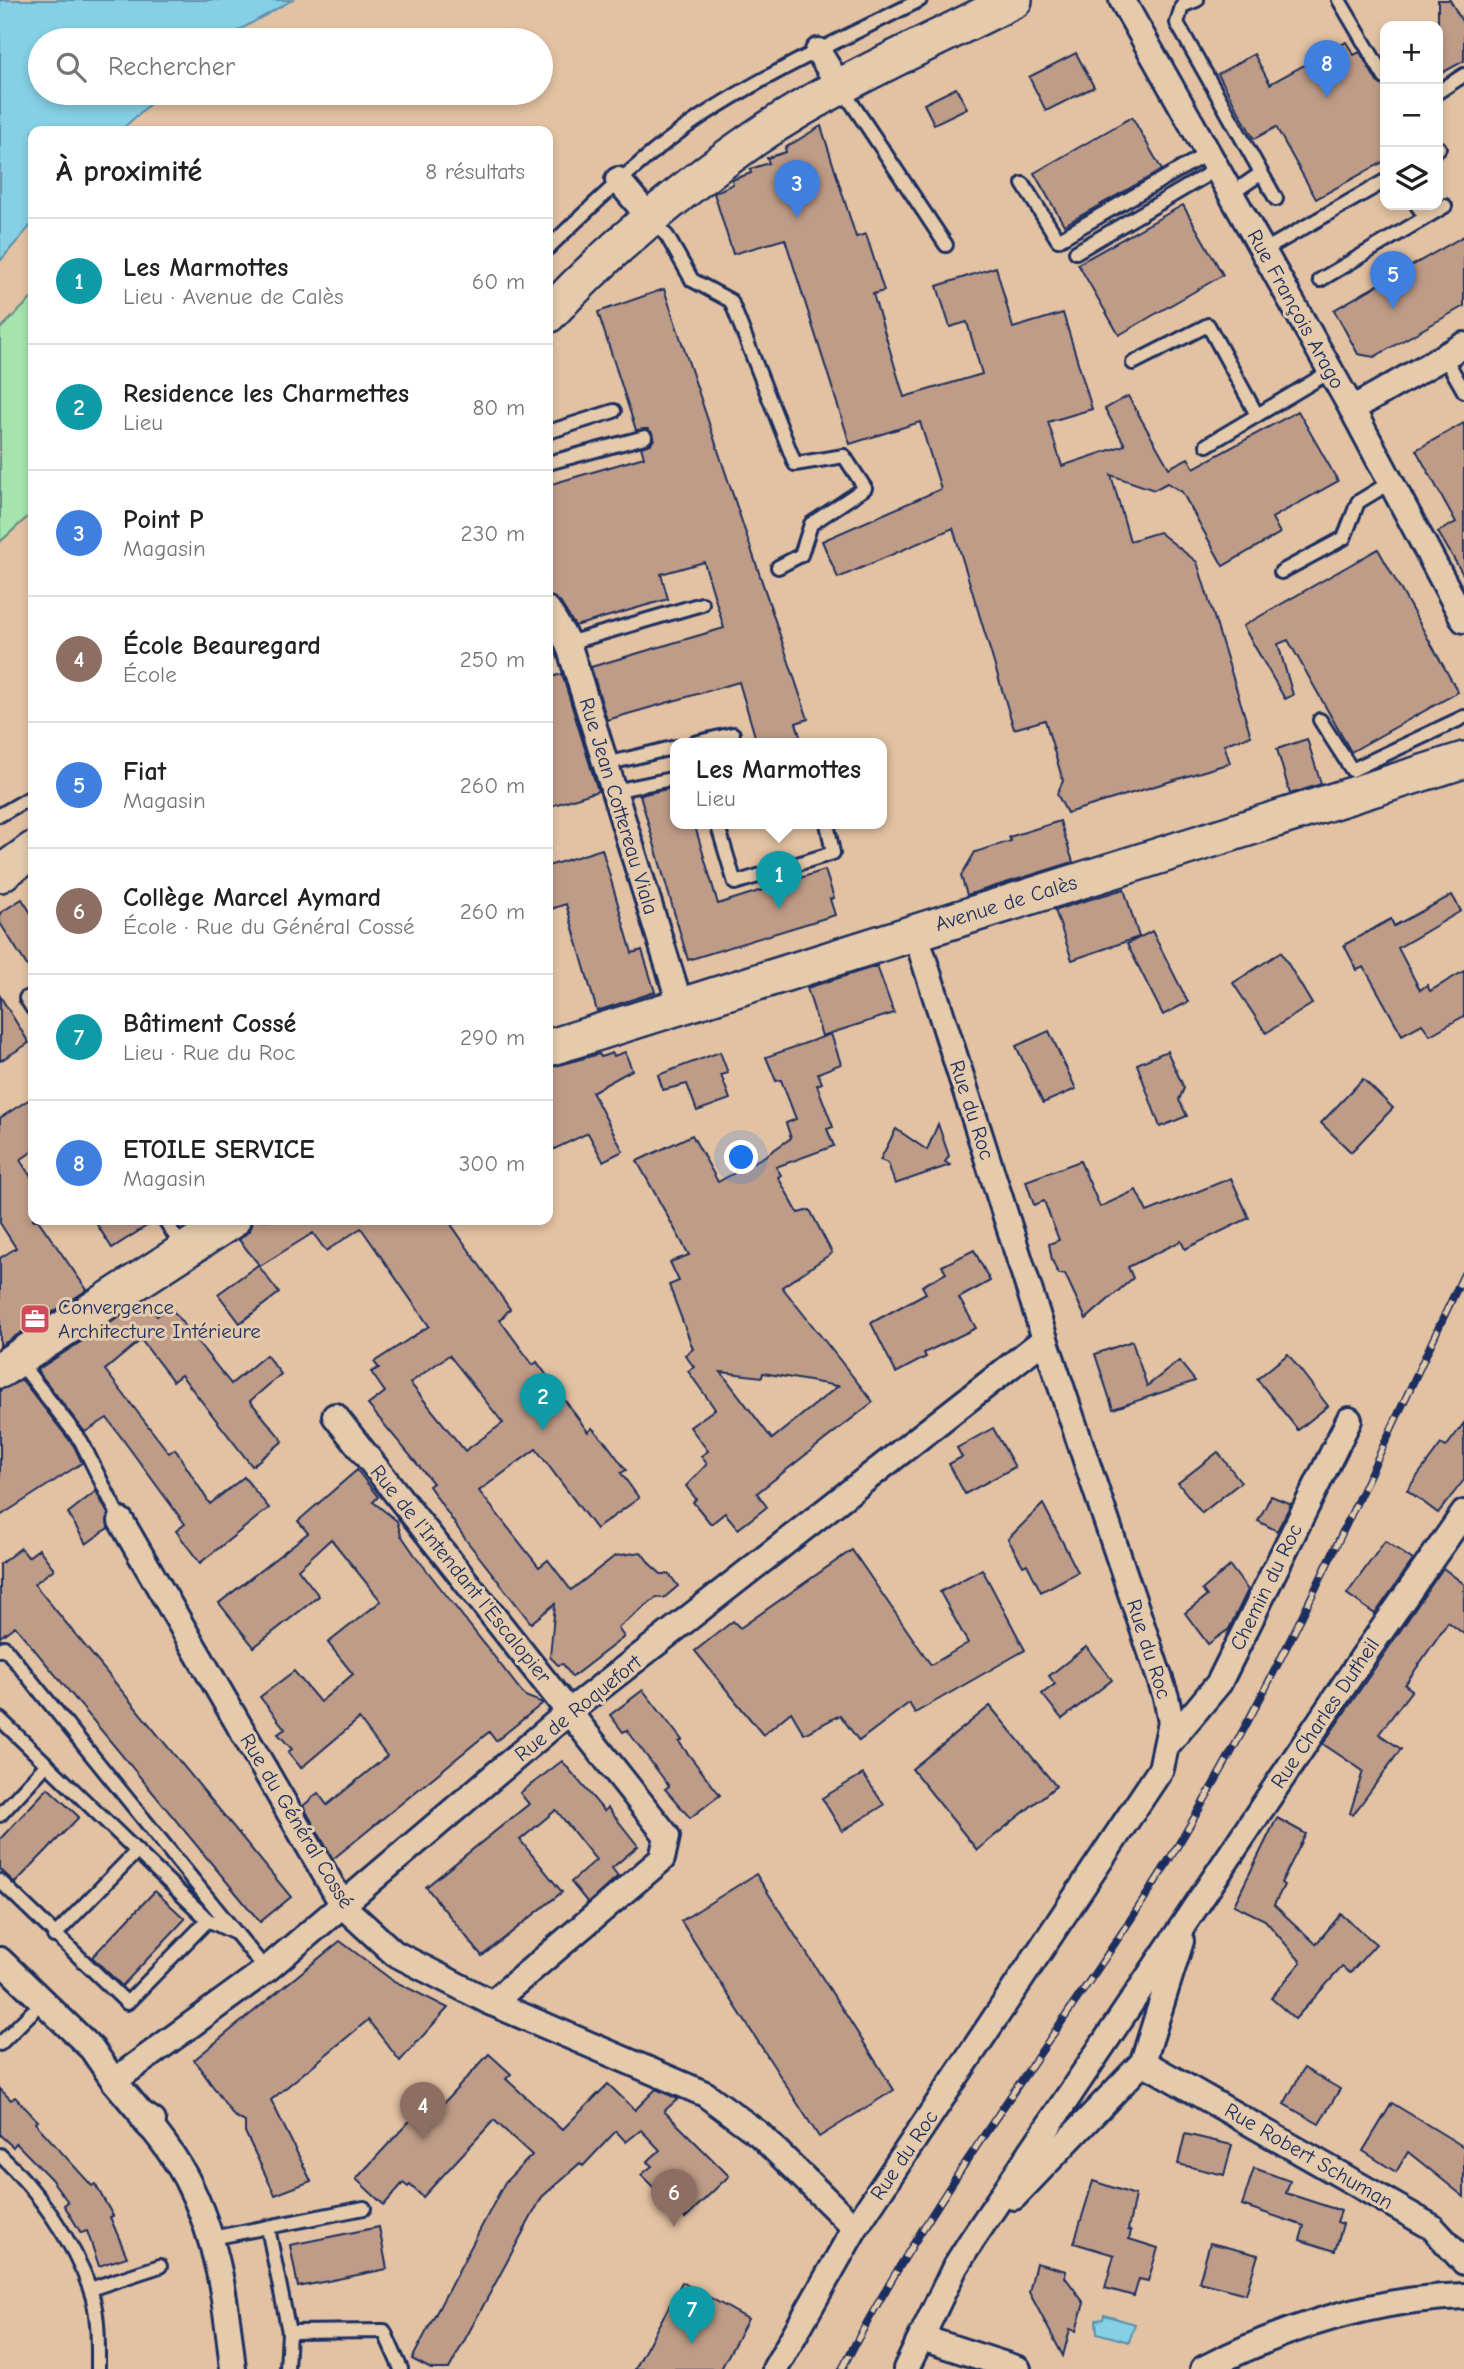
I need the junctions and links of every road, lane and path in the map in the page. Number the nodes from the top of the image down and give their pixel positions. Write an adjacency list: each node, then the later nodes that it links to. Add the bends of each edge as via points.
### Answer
1 (920, 0): 6 (lane)
2 (1014, 0): 9 (street)
3 (1122, 0): 11 (street, Rue François Arago)
4 (1197, 0): 12 (lane, via 1182,6 1177,23)
5 (1339, 0): 7 (lane)
6 (817, 51): 9 (street); 13 (lane, via 702,116)
7 (1380, 70)
8 (1464, 75): 10 (lane)
9 (840, 87): 21 (street, via 755,138); 23 (lane)
10 (1443, 89)
11 (1212, 161): 14 (lane, via 1058,240); 16 (street, Rue François Arago); 25 (lane)
12 (1260, 174): 16 (lane); 17 (lane)
13 (618, 180): 21 (street); 22 (lane)
14 (1023, 184)
15 (1380, 184): 24 (lane)
16 (1231, 194): 24 (street, Rue François Arago)
17 (1276, 199)
18 (1445, 205): 20 (lane)
19 (1420, 210): 20 (lane)
20 (1425, 217): 26 (lane)
21 (650, 218): 27 (street); 40 (lane, via 667,236 692,280 731,301 795,464 844,456 865,488 811,524 801,555)
22 (553, 243)
23 (946, 245)
24 (1263, 251): 30 (street, Rue François Arago)
25 (1076, 252)
26 (1320, 280)
27 (553, 310)
28 (1454, 351): 31 (lane); 32 (street)
29 (1133, 363): 34 (lane, via 1208,324)
30 (1331, 371): 32 (street, Rue François Arago); 34 (lane)
31 (1464, 391)
32 (1352, 409): 39 (street, Rue François Arago)
33 (614, 411): 35 (lane)
34 (1256, 415): 37 (lane)
35 (553, 430)
36 (645, 437): 38 (lane)
37 (1207, 445)
38 (553, 462)
39 (1391, 482): 41 (lane, via 1358,502 1345,538); 44 (street, Rue François Arago)
40 (778, 567)
41 (1281, 572)
42 (702, 604): 45 (lane)
43 (553, 618): 45 (street, Rue Jean Cottereau Viala)
44 (1464, 620)
45 (568, 643): 52 (street, Rue Jean Cottereau Viala)
46 (1464, 717): 47 (lane, via 1352,770)
47 (1320, 720)
48 (733, 734): 49 (lane)
49 (716, 738)
50 (670, 748): 52 (lane)
51 (1464, 760): 61 (street, Avenue de Calès)
52 (606, 764): 54 (street, Rue Jean Cottereau Viala)
53 (670, 779): 54 (lane)
54 (614, 791): 64 (street, Rue Jean Cottereau Viala)
55 (28, 799): 56 (lane)
56 (0, 815)
57 (720, 829): 58 (lane, via 735,883 833,853)
58 (828, 829)
59 (28, 854): 60 (street)
60 (0, 874)
61 (915, 932): 64 (street, Avenue de Calès); 69 (street, Rue du Roc)
62 (26, 998): 63 (lane)
63 (28, 1001)
64 (681, 1007): 65 (street, Avenue de Calès)
65 (553, 1046)
66 (168, 1225): 68 (lane)
67 (224, 1225): 68 (street)
68 (184, 1250): 70 (street)
69 (1045, 1339): 76 (street, Rue de Roquefort); 78 (street, Rue du Roc, via 1166,1697 1171,1722)
70 (9, 1365): 74 (lane, Rue du Général Cossé, via 81,1441)
71 (335, 1416): 76 (street, Rue de l'Intendant l'Escalopier)
72 (1349, 1420): 78 (street, Chemin du Roc, via 1219,1683)
73 (1464, 1513): 84 (street, Rue Charles Dutheil)
74 (121, 1521): 83 (street, Rue du Général Cossé)
75 (0, 1650): 86 (lane, via 4,1647)
76 (570, 1711): 83 (street, Rue de Roquefort); 91 (street, Rue de l'Intendant l'Escalopier, via 667,1836 662,1859)
77 (0, 1719): 79 (lane)
78 (1168, 1744): 99 (street, Rue du Roc, via 1161,1769)
79 (47, 1764): 80 (lane); 81 (lane)
80 (0, 1815)
81 (137, 1851): 85 (lane); 87 (lane)
82 (0, 1881): 87 (lane)
83 (344, 1907): 89 (street, Rue de Roquefort); 91 (street, Rue du Général Cossé, via 394,1953)
84 (1189, 1914): 94 (street, Rue Charles Dutheil); 101 (street, Rue Charles Dutheil)
85 (208, 1920): 86 (lane); 87 (lane, via 127,2003)
86 (237, 1934): 89 (lane)
87 (54, 1936)
88 (0, 1961): 95 (street, via 92,2049)
89 (266, 1970): 95 (street, Rue de Roquefort)
90 (0, 1983): 92 (street)
91 (492, 2003): 99 (street, Rue du Général Cossé, via 705,2094 759,2134)
92 (32, 2012): 93 (lane); 95 (street)
93 (0, 2044)
94 (1143, 2062): 101 (street, Rue Charles Dutheil); 102 (street, Rue Robert Schuman, via 1432,2227)
95 (114, 2081): 100 (street, via 185,2177)
96 (0, 2155): 104 (lane, via 22,2176 50,2216)
97 (364, 2208): 98 (lane)
98 (268, 2228): 100 (lane); 106 (lane)
99 (855, 2228): 112 (street, Rue du Roc)
100 (212, 2238): 109 (street, via 225,2294)
101 (972, 2240): 107 (street, Rue Charles Dutheil)
102 (1464, 2262)
103 (160, 2266): 104 (lane)
104 (90, 2289): 108 (lane)
105 (1464, 2296): 115 (street, via 1434,2297 1326,2317 1260,2340)
106 (289, 2332): 110 (lane); 111 (lane, via 384,2331)
107 (922, 2338): 113 (street, Rue Charles Dutheil); 114 (street)
108 (98, 2369)
109 (233, 2369)
110 (287, 2369)
111 (401, 2369)
112 (775, 2369)
113 (906, 2369)
114 (1018, 2369)
115 (1203, 2369)

